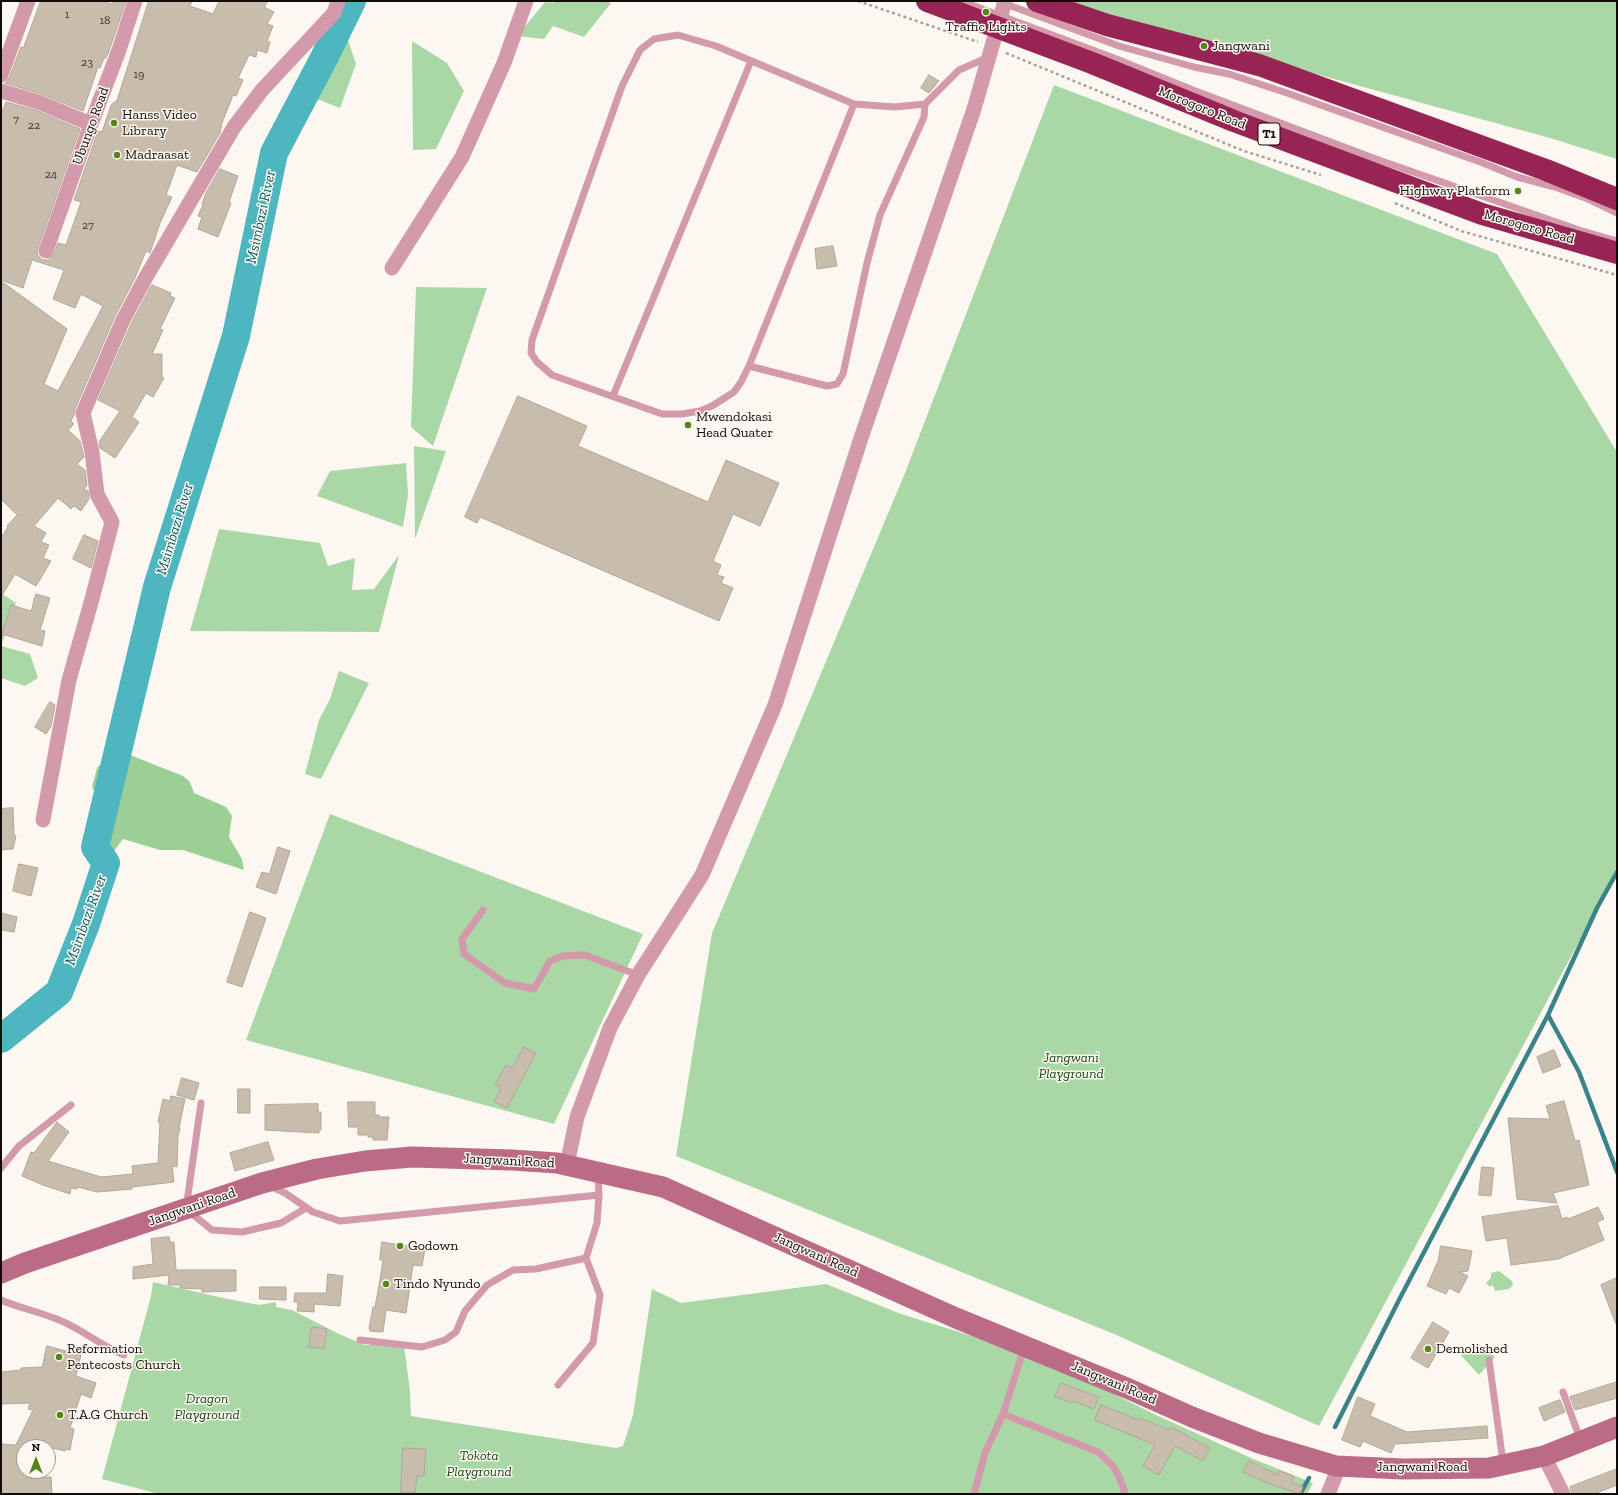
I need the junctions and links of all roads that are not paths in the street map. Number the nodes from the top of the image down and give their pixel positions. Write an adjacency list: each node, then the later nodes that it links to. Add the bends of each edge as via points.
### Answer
1 (28, 1): 11 (street)
2 (135, 1): 15 (street, Ubungo Road)
3 (338, 1): 24 (street, via 334,13 262,90 234,128 123,320 83,413 92,452 97,494 112,522 69,680)
4 (526, 1): 21 (street, via 504,63 462,157)
5 (927, 1): 8 (highway, Morogoro Road / T1)
6 (961, 1): 8 (lane, Morogoro Road)
7 (1037, 1): 16 (highway, via 1107,25 1260,65 1546,170)
8 (1002, 10): 9 (street); 17 (lane, Morogoro Road, via 1119,46 1229,74 1287,93 1517,177 1555,187); 18 (lane, Morogoro Road, via 1193,90 1376,159); 20 (highway, Morogoro Road / T1, via 1092,62 1234,121 1482,214)
9 (989, 57): 14 (lane, via 959,70); 26 (street, via 974,109 862,435 775,705 702,875)
10 (751, 61): 13 (lane); 23 (lane); 23 (lane, via 716,46 678,35 654,39 640,50 622,86 532,340 531,353 552,375)
11 (1, 74)
12 (1, 91): 15 (street, via 38,102)
13 (854, 104): 14 (lane, via 896,107); 22 (lane)
14 (925, 104): 22 (lane, via 924,117 880,215 843,374 836,384 827,386)
15 (91, 124): 19 (street, Ubungo Road)
16 (1617, 199)
17 (1617, 213)
18 (1617, 241)
19 (46, 251)
20 (1617, 253)
21 (392, 268)
22 (750, 366): 23 (lane, via 734,392 712,406 682,414 662,414)
23 (613, 396)
24 (43, 820)
25 (484, 910): 26 (lane, via 462,939 464,954 504,983 534,989 550,961 563,956 585,954)
26 (638, 974): 29 (street, via 610,1028 577,1118)
27 (201, 1103): 35 (lane)
28 (71, 1105): 30 (lane, via 19,1146)
29 (567, 1165): 31 (street, Jangwani Road); 32 (street, Jangwani Road, via 512,1160 412,1157 318,1169)
30 (1, 1168)
31 (598, 1172): 33 (lane); 40 (street, Jangwani Road, via 663,1187 956,1318)
32 (262, 1183): 34 (lane, via 285,1193); 35 (street, Jangwani Road)
33 (599, 1195): 34 (lane, via 340,1221); 36 (lane, via 597,1223)
34 (306, 1208): 35 (lane, via 281,1223 242,1232 212,1230)
35 (186, 1210): 37 (street, Jangwani Road)
36 (586, 1258): 39 (lane, via 543,1268 513,1270 487,1285 464,1311 456,1332 445,1340 422,1347); 43 (lane, via 600,1295 593,1343)
37 (1, 1273)
38 (1, 1300): 41 (lane, via 60,1320)
39 (360, 1340)
40 (1025, 1346): 45 (lane); 50 (street, Jangwani Road, via 1259,1443)
41 (124, 1355)
42 (1489, 1360): 49 (lane)
43 (558, 1385)
44 (1563, 1392): 47 (lane)
45 (1003, 1414): 51 (lane, via 985,1453); 52 (lane, via 1098,1452 1118,1475)
46 (1617, 1427): 47 (street, Jangwani Road)
47 (1581, 1441): 48 (street, Jangwani Road)
48 (1544, 1456): 49 (street, Jangwani Road); 54 (street)
49 (1503, 1464): 50 (street, Jangwani Road, via 1489,1468 1403,1469)
50 (1336, 1466): 53 (street, via 1336,1474)
51 (974, 1494)
52 (1124, 1494)
53 (1328, 1494)
54 (1562, 1494)

